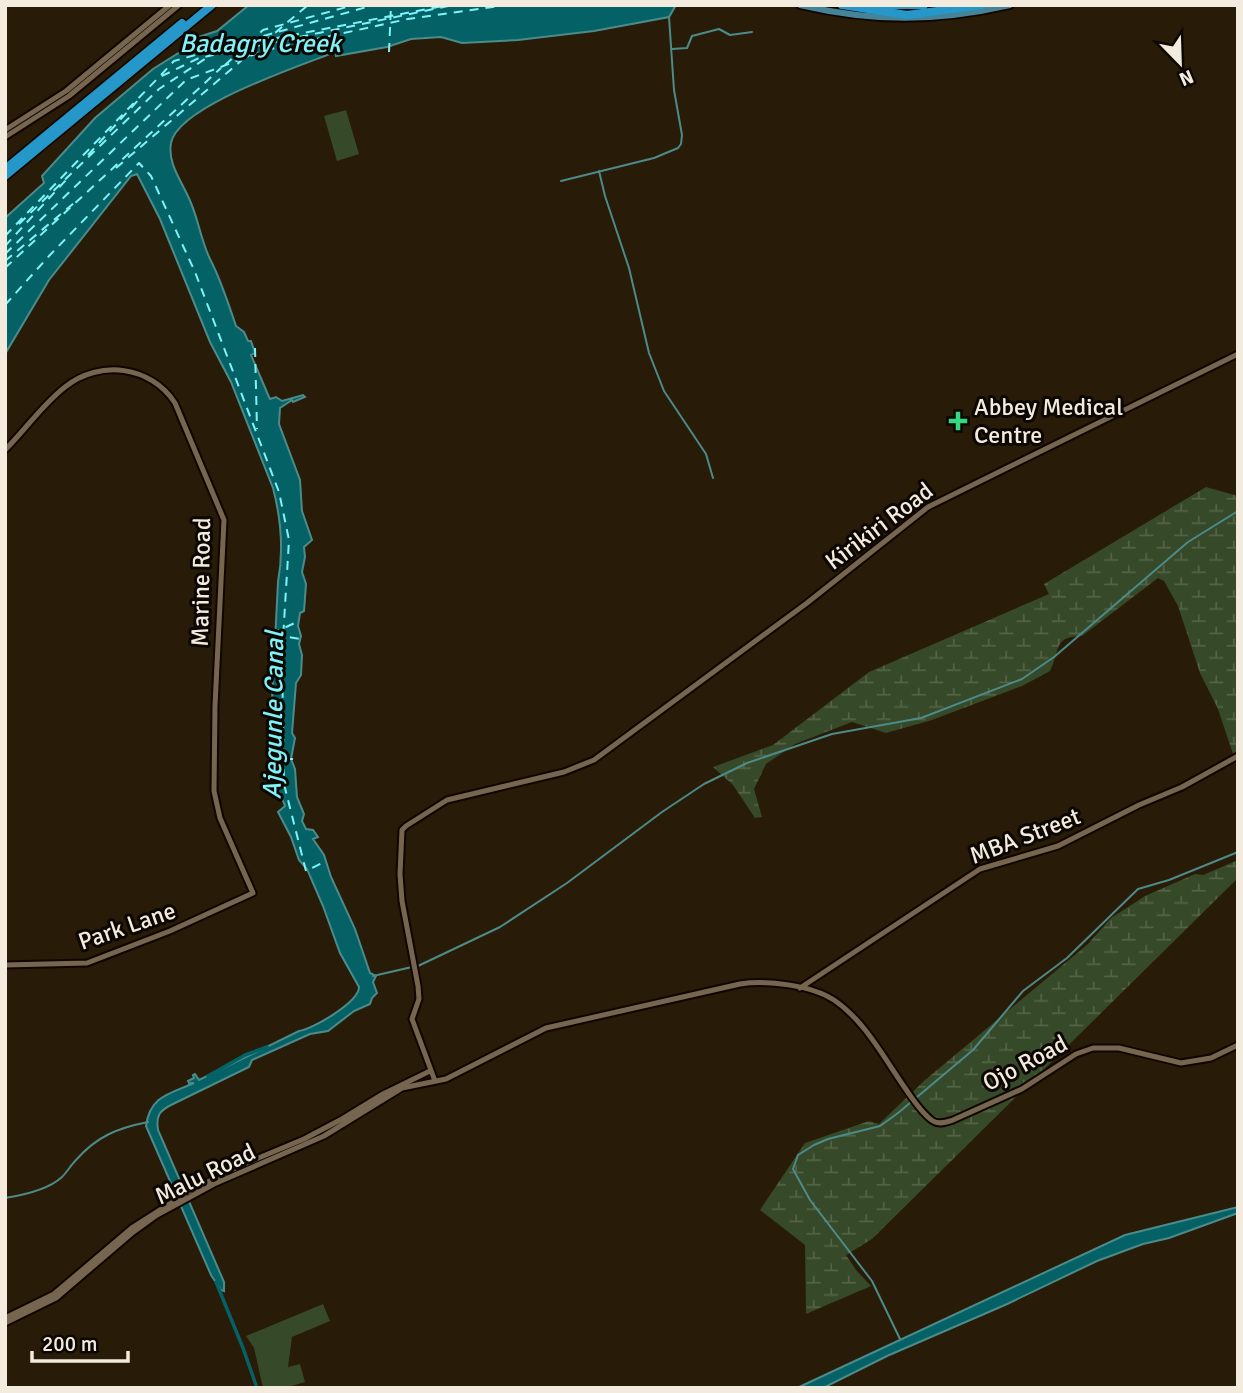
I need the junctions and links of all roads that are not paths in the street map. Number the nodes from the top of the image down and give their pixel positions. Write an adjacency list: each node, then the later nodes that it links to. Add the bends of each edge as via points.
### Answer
1 (170, 5): 13 (street, via 66,91)
2 (179, 5): 14 (street, via 69,96)
3 (204, 5): 15 (highway)
4 (212, 5): 16 (highway)
5 (800, 5): 12 (main road, via 875,18)
6 (842, 5): 12 (highway)
7 (886, 5): 8 (highway)
8 (921, 5)
9 (982, 5): 11 (highway)
10 (1010, 5): 11 (main road)
11 (957, 12): 12 (highway); 12 (highway)
12 (933, 15)
13 (5, 130)
14 (5, 136)
15 (5, 169)
16 (5, 176)
17 (1238, 354): 24 (street, Kirikiri Road, via 928,507 594,760 553,775 447,800 406,826 402,830 402,901 417,975 414,1026)
18 (5, 450): 20 (street, Marine Road, via 66,386 89,374 132,371 156,383 175,403 223,520 214,791 220,818)
19 (1238, 756): 22 (street, MBA Street, via 1058,846 980,869)
20 (253, 892): 21 (street, Park Lane, via 87,963)
21 (5, 965)
22 (800, 988): 25 (street, Malu Road, via 740,984 546,1028); 26 (street, Malu Road, via 832,999 850,1014)
23 (1238, 1045): 26 (street, Ojo Road, via 1191,1062 1093,1048 1022,1089 953,1120 933,1121)
24 (427, 1072): 25 (street); 27 (street, Malu Road, via 383,1094)
25 (434, 1082): 27 (street, Malu Road, via 402,1088)
26 (920, 1108)
27 (343, 1122): 28 (street, Malu Road, via 237,1167 177,1202 132,1233 56,1298)
28 (5, 1321)

